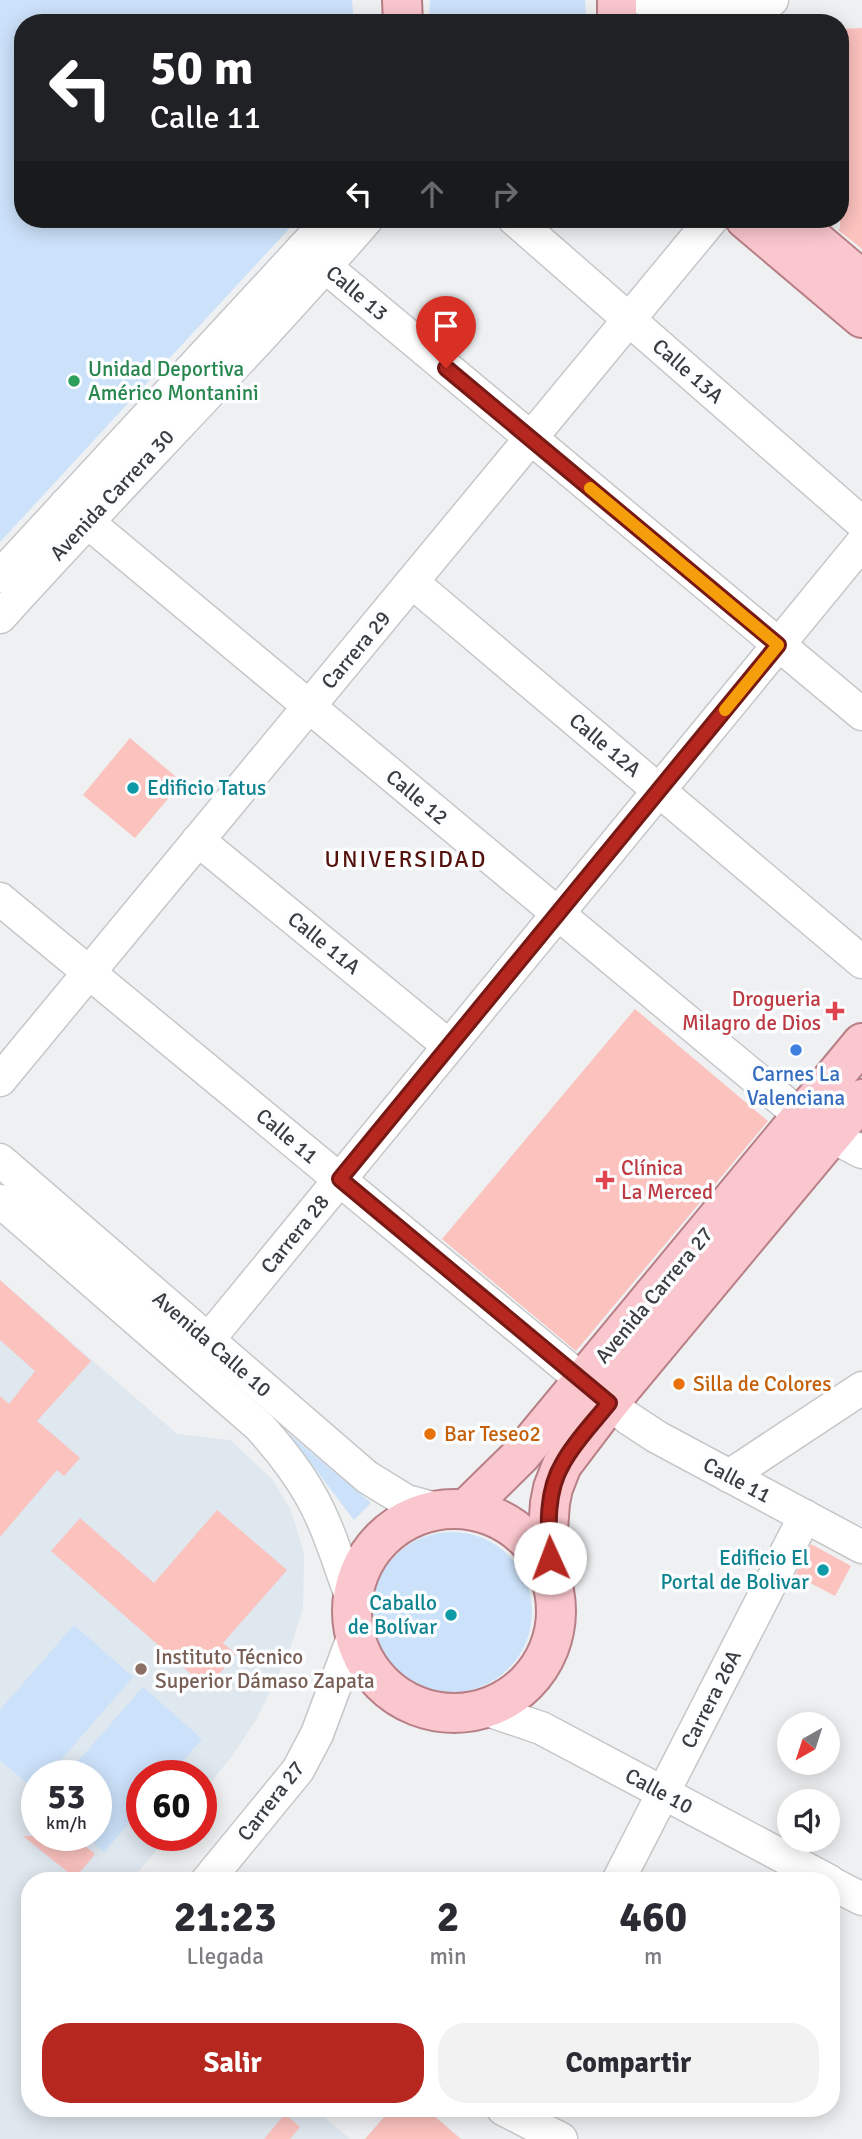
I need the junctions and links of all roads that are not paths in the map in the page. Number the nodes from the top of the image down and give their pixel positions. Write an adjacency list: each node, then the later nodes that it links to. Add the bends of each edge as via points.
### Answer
1 (645, 0): 2 (street, via 664,5)
2 (772, 0)
3 (326, 228): 9 (street, Avenida Carrera 30)
4 (354, 228): 9 (street, Avenida Carrera 30)
5 (524, 228): 12 (street, Calle 13A)
6 (705, 228): 12 (street, Carrera 29)
7 (756, 228): 11 (main road)
8 (801, 228): 10 (main road)
9 (314, 257): 13 (street, Calle 13); 14 (street, Avenida Carrera 30)
10 (862, 280)
11 (862, 318)
12 (629, 319): 13 (street, Carrera 29); 15 (street, Calle 13A)
13 (531, 438): 18 (street, Carrera 29); 20 (street, Calle 13)
14 (76, 513): 17 (street, Avenida Carrera 30); 19 (street, Avenida Carrera 30); 21 (street, Calle 12)
15 (862, 523)
16 (862, 544): 20 (street, Carrera 28)
17 (0, 576)
18 (412, 582): 21 (street, Carrera 29); 23 (street, Calle 12A)
19 (0, 617)
20 (778, 645): 22 (street, Calle 13); 23 (street, Carrera 28)
21 (309, 707): 24 (street, Carrera 29); 26 (street, Calle 12)
22 (862, 714)
23 (659, 791): 26 (street, Carrera 28); 27 (street, Calle 12A)
24 (198, 841): 28 (street, Carrera 29); 30 (street, Calle 11A)
25 (0, 899): 28 (street, Calle 11)
26 (558, 914): 30 (street, Carrera 28); 33 (street, Calle 12)
27 (862, 962)
28 (89, 972): 31 (street, Carrera 29); 35 (street, Calle 11)
29 (862, 1043): 33 (main road, Avenida Carrera 27)
30 (449, 1046): 35 (street, Carrera 28)
31 (0, 1080)
32 (862, 1099): 33 (main road, Avenida Carrera 27)
33 (831, 1135): 39 (main road, Avenida Carrera 27)
34 (0, 1160): 37 (street, Avenida Calle 10)
35 (340, 1179): 37 (street, Carrera 28); 39 (street, Calle 11)
36 (0, 1200): 45 (street, Avenida Calle 10, via 259,1426 311,1496)
37 (208, 1340): 41 (street, Avenida Calle 10, via 366,1477 406,1501)
38 (862, 1388): 40 (street)
39 (596, 1392): 40 (street, Calle 11, via 641,1428); 41 (main road, Avenida Carrera 27); 44 (main road, Avenida Carrera 27, via 553,1488 548,1530)
40 (729, 1476): 42 (street, Calle 11)
41 (451, 1509): 44 (main road, via 494,1516 517,1530 537,1550); 45 (main road, via 405,1520 379,1540 361,1567)
42 (805, 1516): 43 (street, Calle 11); 48 (street, Carrera 26A)
43 (862, 1547)
44 (550, 1575): 47 (main road, via 557,1602 555,1631 546,1657 530,1681 508,1699)
45 (352, 1598): 46 (main road)
46 (354, 1635): 47 (main road, via 379,1680 403,1700 433,1711); 49 (street, Carrera 27, via 317,1734 298,1770)
47 (485, 1709): 48 (street, Calle 10, via 541,1728)
48 (663, 1793): 50 (street, Carrera 26A); 51 (street, Calle 10)
49 (214, 1872)
50 (623, 1872)
51 (811, 1872)
52 (840, 1887): 53 (street, Calle 10)
53 (862, 1899)
54 (518, 2117): 55 (street)
55 (561, 2139)

